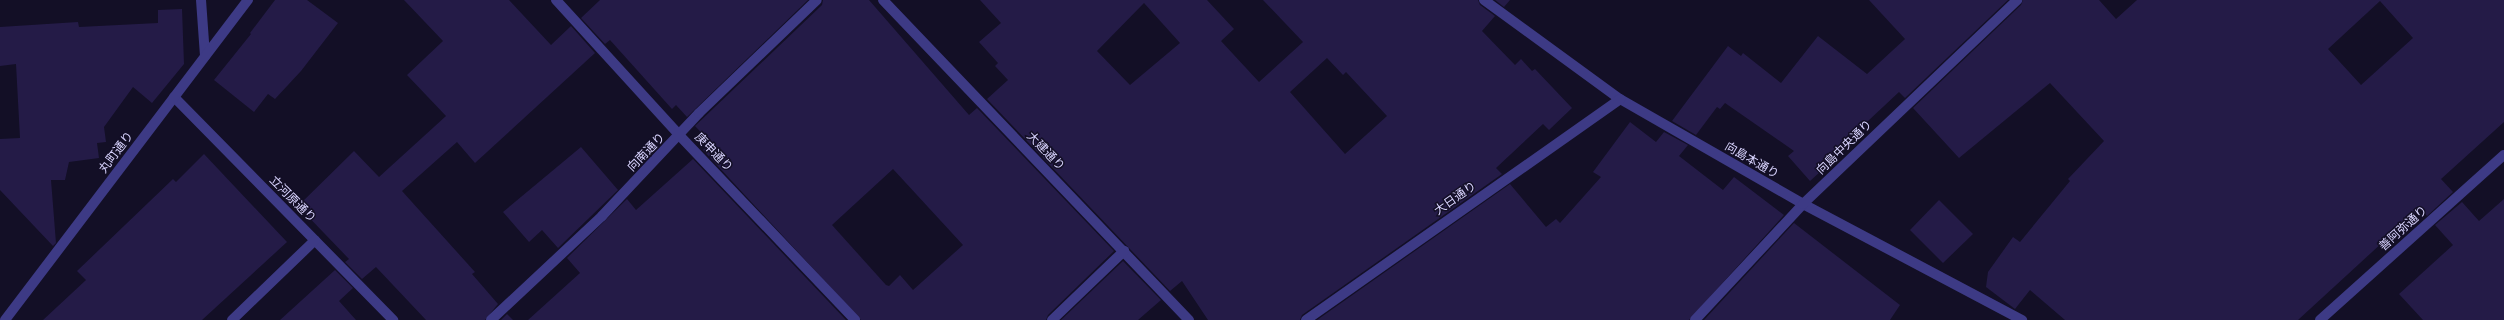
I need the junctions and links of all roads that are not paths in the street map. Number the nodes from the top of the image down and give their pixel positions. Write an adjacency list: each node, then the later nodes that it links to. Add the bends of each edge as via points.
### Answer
1 (201, 0): 8 (street)
2 (248, 0): 8 (street, 丸町通り)
3 (556, 0): 11 (street, 庚申通り)
4 (817, 0): 11 (street, 向南通り, via 699,113)
5 (883, 0): 15 (street, 大建通り)
6 (1484, 0): 10 (street, 向島本通り)
7 (2017, 0): 13 (street, 向島中央通り)
8 (205, 56): 9 (street, 丸町通り)
9 (174, 97): 14 (street, 立河原通り); 16 (street, 丸町通り)
10 (1620, 99): 13 (street, 向島本通り); 23 (street, 大日通り)
11 (680, 136): 19 (street, 向南通り, via 602,216); 20 (street, 庚申通り)
12 (2504, 155): 26 (street, 善阿弥通り)
13 (1803, 204): 24 (street, 向島中央通り); 25 (street, 向島本通り)
14 (315, 240): 17 (street); 18 (street, 立河原通り)
15 (1124, 252): 21 (street); 22 (street, 大建通り)
16 (5, 320)
17 (232, 320)
18 (393, 320)
19 (491, 320)
20 (855, 320)
21 (1052, 320)
22 (1189, 320)
23 (1306, 320)
24 (1695, 320)
25 (2022, 320)
26 (2320, 320)

